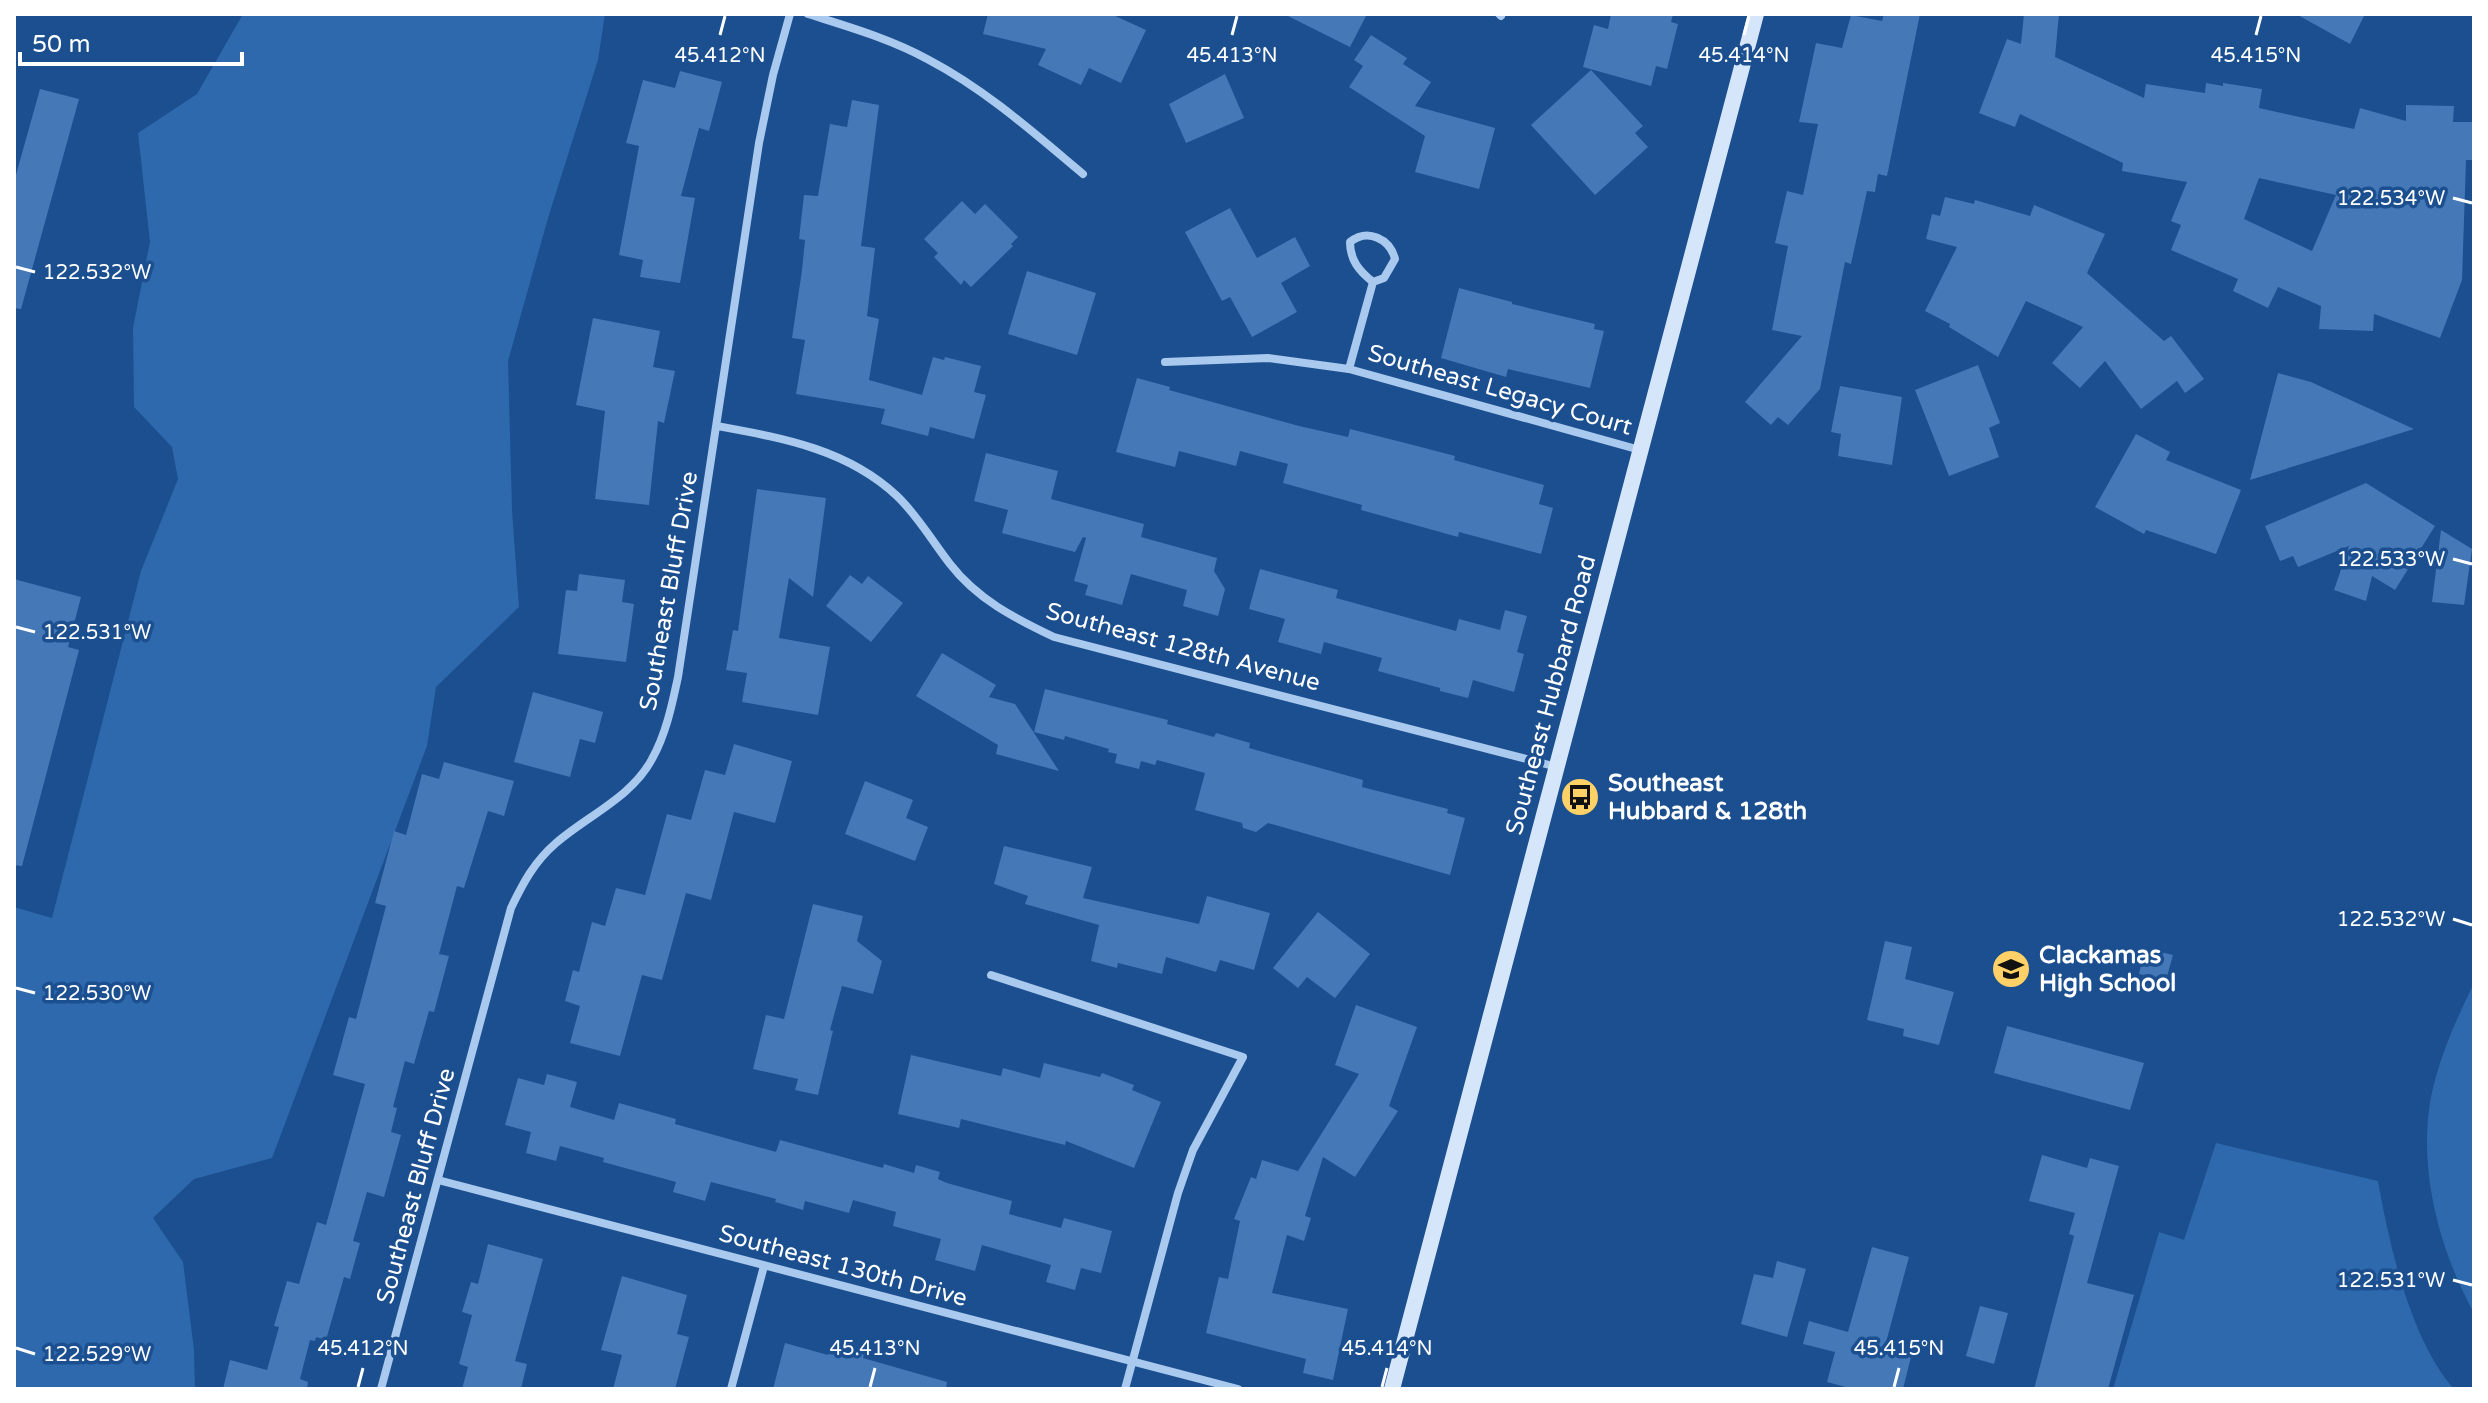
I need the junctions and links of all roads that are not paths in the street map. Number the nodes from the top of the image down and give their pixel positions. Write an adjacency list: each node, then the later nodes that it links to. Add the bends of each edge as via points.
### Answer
1 (790, 14): 8 (street, Southeast Bluff Drive, via 759,143)
2 (808, 14): 4 (street, via 884,38 930,60 996,103)
3 (1756, 14): 9 (main road, Southeast Hubbard Road)
4 (1083, 174)
5 (1373, 282): 5 (street, Southeast Legacy Court, via 1391,269 1392,248 1386,240 1358,236 1350,242 1350,253); 7 (street, Southeast Legacy Court)
6 (1165, 362): 7 (street, Southeast Legacy Court, via 1268,358)
7 (1349, 369): 9 (street, Southeast Legacy Court)
8 (717, 426): 10 (street, Southeast 128th Avenue, via 788,439 835,455 869,475 897,496 981,596 1054,637); 12 (street, Southeast Bluff Drive, via 668,722 652,761 629,789 555,844 529,872 511,908)
9 (1641, 450): 10 (main road, Southeast Hubbard Road)
10 (1557, 767): 19 (main road, Southeast Hubbard Road)
11 (991, 975): 14 (street, via 1243,1057 1193,1150)
12 (438, 1180): 13 (street, Southeast 130th Drive); 15 (street, Southeast Bluff Drive)
13 (764, 1266): 14 (street, Southeast 130th Drive); 16 (street)
14 (1133, 1362): 17 (street); 18 (street, Southeast 130th Drive)
15 (381, 1389)
16 (731, 1389)
17 (1125, 1389)
18 (1238, 1389)
19 (1392, 1389)

